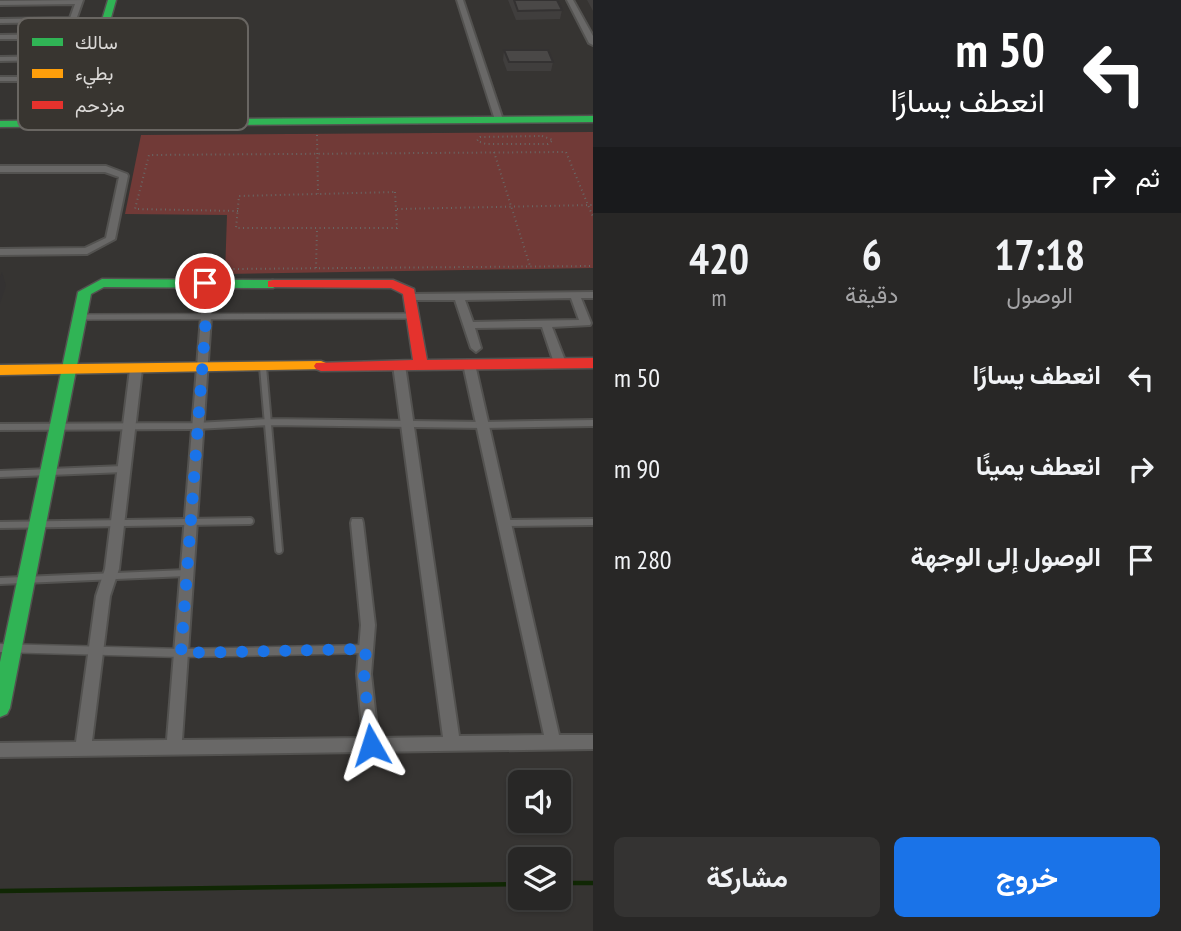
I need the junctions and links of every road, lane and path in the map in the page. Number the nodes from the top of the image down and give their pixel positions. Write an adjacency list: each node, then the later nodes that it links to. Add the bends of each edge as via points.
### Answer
1 (112, 0): 7 (street)
2 (460, 0): 18 (street)
3 (570, 0): 12 (street)
4 (79, 1): 5 (street); 6 (street)
5 (0, 3)
6 (74, 18)
7 (106, 18)
8 (0, 21): 9 (street)
9 (18, 21)
10 (0, 37): 11 (street)
11 (18, 37)
12 (593, 43)
13 (0, 59): 14 (street)
14 (18, 59)
15 (0, 79): 16 (street)
16 (18, 79)
17 (593, 119): 18 (street)
18 (499, 120): 19 (street)
19 (248, 122)
20 (0, 124): 21 (street)
21 (18, 124)
22 (317, 135): 25 (path)
23 (542, 136): 23 (path, via 480,137 477,141 548,144 553,140)
24 (494, 152): 25 (path); 29 (path, via 566,152); 30 (path)
25 (317, 154): 27 (path); 32 (path, via 149,155 135,209)
26 (0, 169): 35 (street, via 106,169 124,176 110,239 99,247)
27 (318, 194): 31 (path, via 395,191); 32 (path, via 239,196)
28 (593, 205): 29 (path)
29 (588, 206): 30 (path); 33 (path)
30 (511, 207): 31 (path); 37 (path)
31 (396, 209): 34 (path, via 397,228)
32 (238, 211): 34 (path, via 236,228)
33 (593, 217)
34 (317, 228): 38 (path)
35 (0, 252)
36 (593, 265): 37 (path)
37 (530, 266): 38 (path)
38 (316, 268): 39 (path)
39 (229, 269)
40 (205, 283): 44 (street, via 393,284); 46 (street, via 102,283 85,292); 47 (street)
41 (575, 295): 42 (street); 43 (street); 48 (street, via 586,323)
42 (593, 295)
43 (459, 296): 44 (street); 49 (street)
44 (410, 297): 45 (street)
45 (413, 316): 47 (lane); 54 (street)
46 (80, 317): 47 (lane); 58 (street)
47 (206, 317): 57 (street)
48 (546, 324): 49 (street); 51 (street)
49 (469, 325): 50 (street)
50 (476, 348)
51 (560, 363): 52 (street); 55 (street)
52 (593, 363)
53 (399, 365): 54 (street); 56 (street); 62 (street)
54 (421, 365): 55 (street)
55 (469, 365): 66 (street)
56 (263, 367): 57 (street); 61 (lane)
57 (200, 368): 59 (street); 67 (street)
58 (69, 369): 59 (street); 60 (street); 65 (street)
59 (136, 369): 64 (street)
60 (0, 370)
61 (269, 422): 62 (lane); 67 (lane); 80 (lane)
62 (407, 422): 66 (lane); 92 (street)
63 (593, 423): 66 (lane)
64 (129, 424): 65 (lane); 67 (lane); 69 (street)
65 (58, 425): 68 (lane); 70 (street)
66 (483, 425): 77 (street)
67 (196, 426): 73 (street)
68 (0, 427)
69 (124, 469): 70 (lane); 75 (street)
70 (48, 472): 71 (lane); 79 (street)
71 (0, 474)
72 (250, 521): 73 (lane)
73 (190, 522): 75 (lane); 81 (street)
74 (593, 522): 77 (lane)
75 (118, 523): 79 (lane); 82 (street)
76 (357, 523): 86 (street, via 368,625)
77 (504, 523): 90 (street)
78 (0, 525): 79 (lane)
79 (37, 525): 83 (street)
80 (279, 550)
81 (186, 573): 82 (lane); 88 (street)
82 (109, 577): 83 (lane); 87 (street)
83 (26, 580): 84 (lane); 85 (street)
84 (0, 581)
85 (6, 648): 87 (lane); 89 (street)
86 (366, 649): 88 (lane); 93 (street)
87 (96, 651): 88 (lane); 95 (street)
88 (181, 653): 94 (street)
89 (0, 708)
90 (553, 742): 91 (street); 92 (street)
91 (593, 742)
92 (452, 744): 93 (street)
93 (371, 745): 94 (street)
94 (174, 748): 95 (street)
95 (83, 749): 96 (street)
96 (0, 750)

